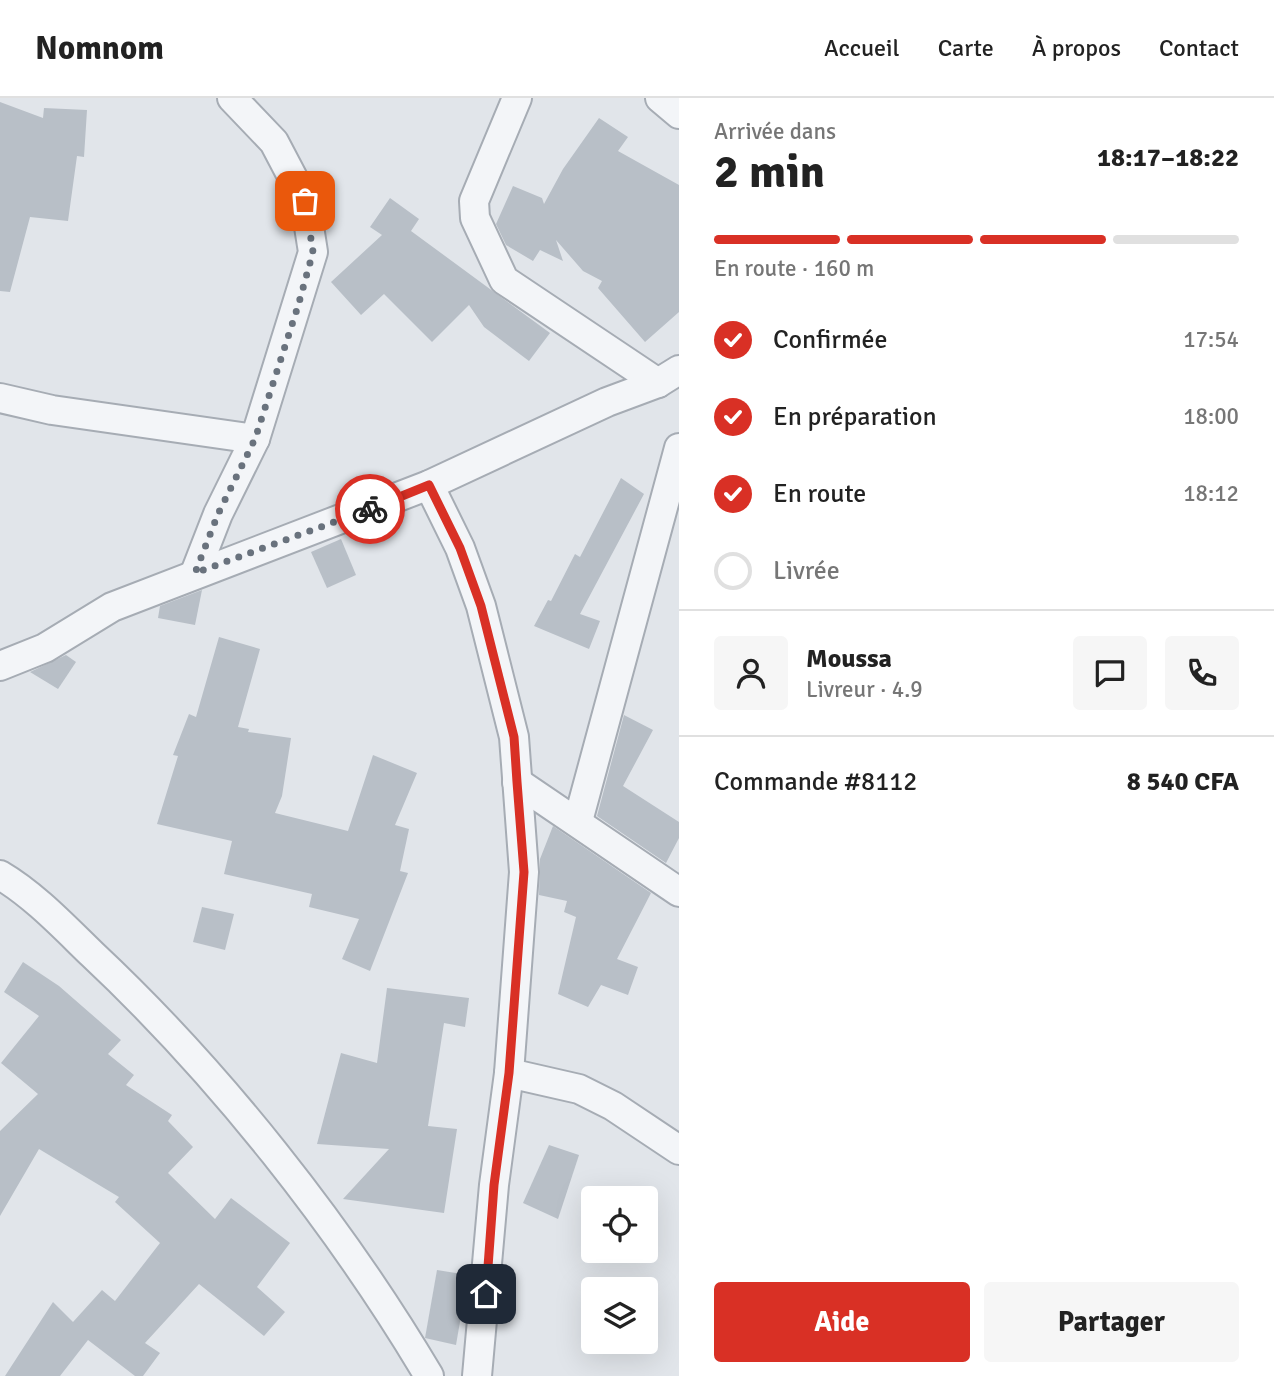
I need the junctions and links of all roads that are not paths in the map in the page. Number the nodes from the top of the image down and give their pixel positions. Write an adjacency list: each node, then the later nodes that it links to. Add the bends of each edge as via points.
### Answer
1 (232, 98): 7 (street, via 274,142 305,201 313,252)
2 (517, 98): 5 (street, via 474,201 475,218 504,280)
3 (660, 98): 4 (street)
4 (679, 114)
5 (668, 376): 9 (street)
6 (0, 398): 7 (street, via 52,410)
7 (255, 439): 10 (street)
8 (679, 448): 13 (street)
9 (429, 485): 10 (street); 12 (street, via 460,548 481,606 514,737)
10 (195, 573): 11 (street, via 112,607 46,648)
11 (0, 666)
12 (517, 782): 13 (street); 16 (street, via 524,872)
13 (578, 821): 15 (street)
14 (0, 875): 18 (street, via 154,1012 230,1099 336,1236)
15 (679, 892)
16 (509, 1073): 17 (street, via 579,1089); 19 (street)
17 (679, 1150)
18 (429, 1376)
19 (477, 1376)

